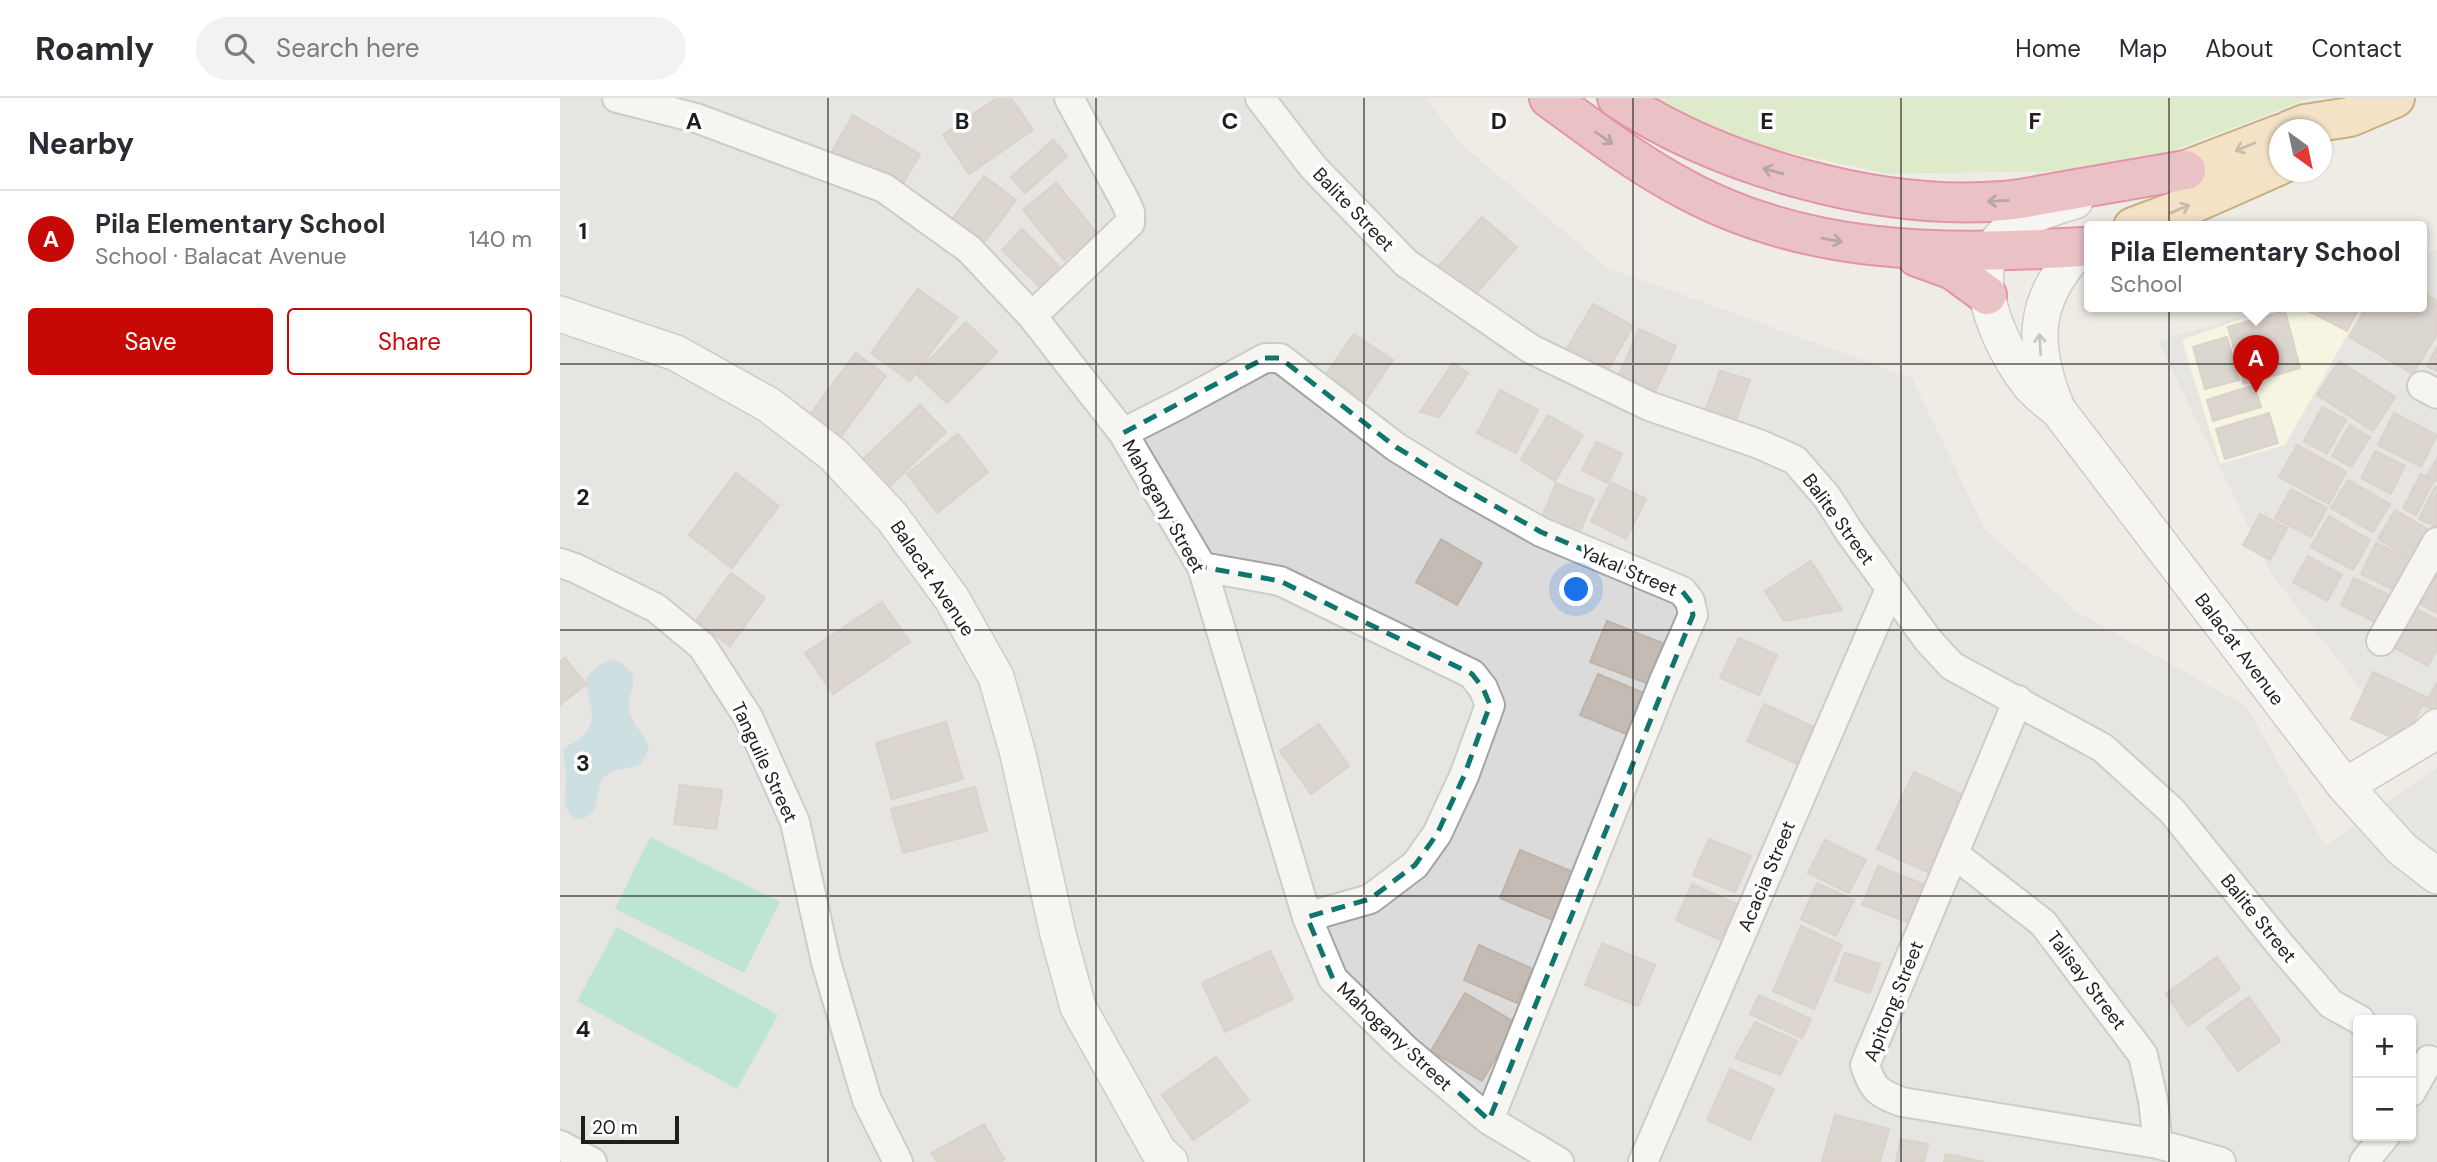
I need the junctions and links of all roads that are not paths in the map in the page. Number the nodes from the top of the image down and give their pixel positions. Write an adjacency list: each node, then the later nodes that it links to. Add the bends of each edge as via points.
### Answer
1 (617, 98): 20 (street, Mahogany Street, via 696,118 884,188 969,249)
2 (1069, 98): 20 (street, via 1125,201 1130,223)
3 (1260, 98): 26 (street, Balite Street, via 1313,167 1406,263 1520,342 1649,406 1795,460 1827,496)
4 (1549, 98): 15 (highway, one-way to 15, via 1631,156 1703,198 1784,229)
5 (1617, 98): 12 (highway, one-way to 5, via 2003,201 1957,202 1861,192 1768,170 1685,137)
6 (2395, 98): 7 (main road)
7 (2350, 117): 8 (main road); 9 (main road)
8 (2332, 120)
9 (2332, 134)
10 (2269, 138): 12 (main road, one-way to 12)
11 (2269, 169): 13 (main road, one-way to 11)
12 (2186, 170): 17 (street, via 2031,216 2000,239)
13 (2149, 221)
14 (2084, 245): 17 (highway)
15 (1884, 247): 17 (highway); 18 (highway, via 1953,270)
16 (2084, 247): 21 (street, Balacat Avenue, one-way to 16, via 2042,358 2040,316 2061,268)
17 (1991, 252): 18 (street, Balacat Avenue)
18 (1987, 295): 21 (street, Balacat Avenue, via 1996,326 2017,366)
19 (560, 314): 43 (street, Balacat Avenue, via 676,352 769,405 834,455 892,517 952,599 996,677 1078,1007 1158,1152)
20 (1032, 316): 22 (street, Mahogany Street)
21 (2058, 410): 30 (street, Balacat Avenue)
22 (1123, 433): 25 (street, Mahogany Street); 37 (street, Yakal Street, via 1265,358 1280,358 1396,447 1456,484 1541,532 1682,591 1690,601 1693,615)
23 (2437, 542): 27 (street)
24 (560, 563): 42 (street, Tanguile Street, via 656,608 702,646 748,717 795,822 826,962 863,1087)
25 (1202, 567): 33 (street, Mahogany Street); 33 (street, via 1280,581 1472,674 1490,705 1437,834 1415,864 1370,899)
26 (1890, 589): 28 (street, Balite Street, via 1952,666); 45 (street, Acacia Street)
27 (2381, 641)
28 (2018, 700): 31 (street, Apitong Street); 34 (street, Balite Street, via 2103,748 2172,811 2331,1004)
29 (2437, 727): 30 (street)
30 (2345, 786): 32 (street, Balacat Avenue, via 2402,849)
31 (1954, 854): 39 (street, Talisay Street, via 2043,923 2143,1055); 39 (street, Apitong Street, via 1865,1065 1871,1085 1902,1102)
32 (2437, 876)
33 (1307, 917): 37 (street, Mahogany Street, via 1334,979 1406,1050)
34 (2353, 1016)
35 (2426, 1058): 36 (street)
36 (2416, 1081)
37 (1489, 1120): 44 (street, Mahogany Street)
38 (2381, 1141): 47 (street)
39 (2158, 1144): 46 (street, Apitong Street)
40 (560, 1145): 41 (street)
41 (592, 1162)
42 (898, 1162)
43 (1170, 1162)
44 (1559, 1162)
45 (1643, 1162)
46 (2221, 1162)
47 (2364, 1162)

